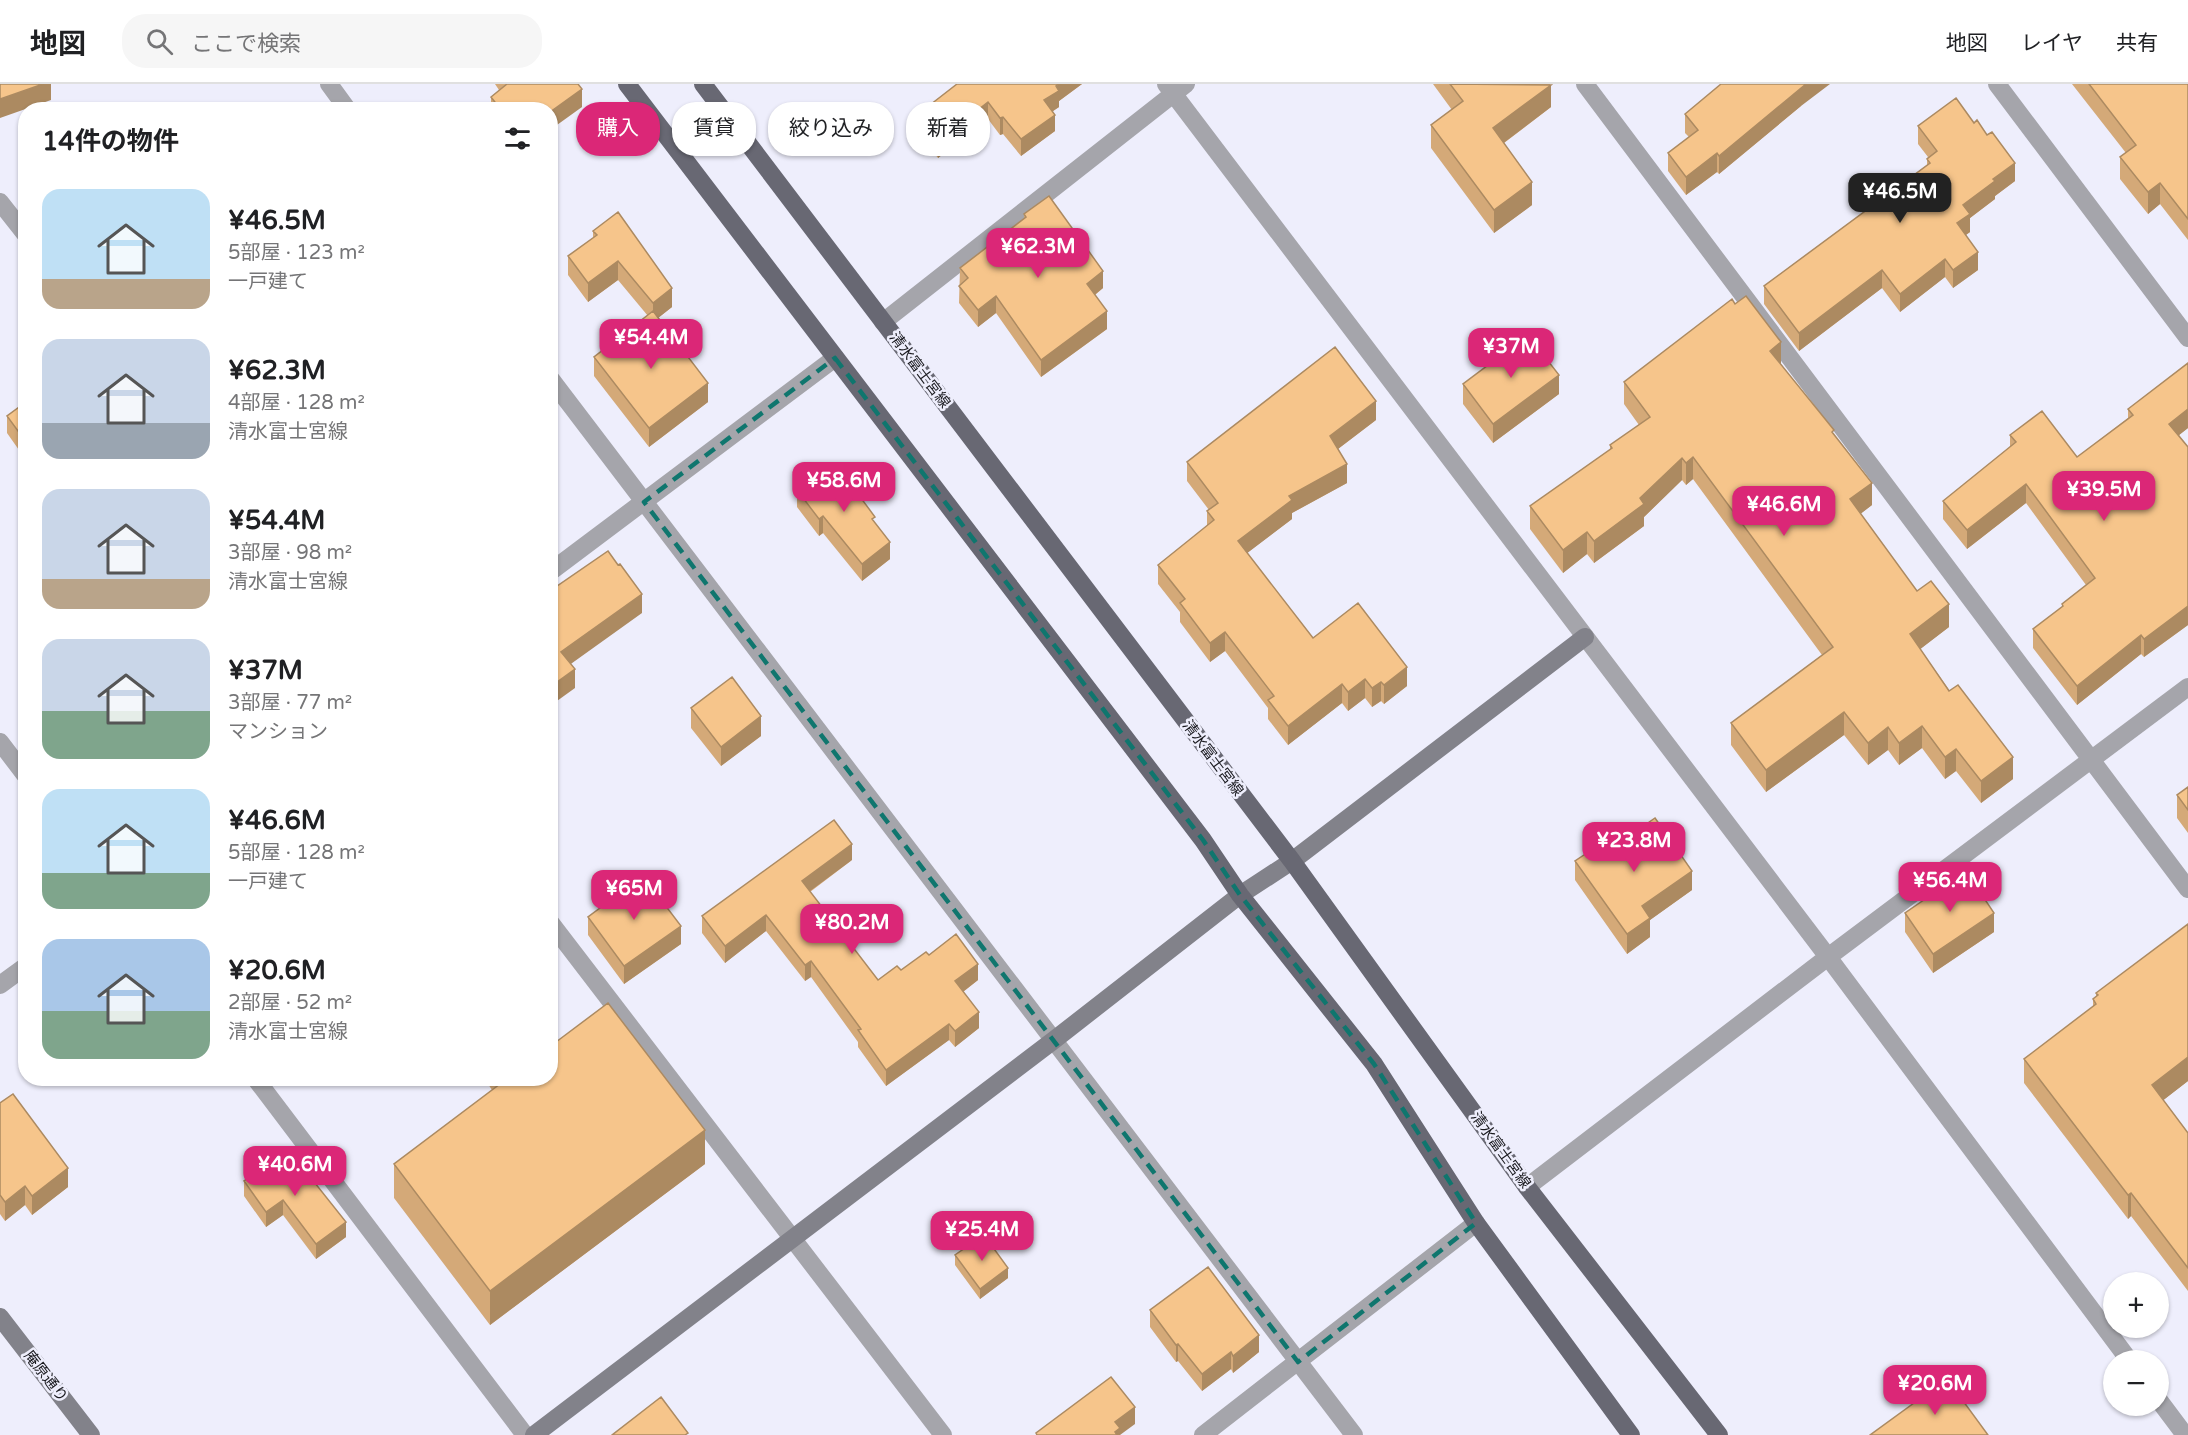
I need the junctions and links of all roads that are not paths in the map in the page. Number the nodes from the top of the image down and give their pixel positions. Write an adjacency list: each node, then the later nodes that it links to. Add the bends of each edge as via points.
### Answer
1 (329, 84): 7 (street)
2 (627, 84): 12 (main road)
3 (703, 84): 10 (main road, 清水富士宮線)
4 (1585, 84): 19 (street)
5 (1997, 84): 11 (street)
6 (1175, 87): 10 (street); 16 (street)
7 (342, 102)
8 (0, 202): 9 (street)
9 (18, 225)
10 (883, 322): 21 (main road, 清水富士宮線)
11 (2188, 339)
12 (835, 358): 14 (street); 23 (main road, via 1203,840)
13 (558, 389): 14 (street)
14 (644, 502): 15 (street); 28 (street)
15 (558, 566)
16 (1585, 637): 21 (street); 25 (street)
17 (2188, 687): 19 (street)
18 (0, 742): 20 (street)
19 (2091, 760): 22 (street); 25 (street)
20 (18, 766)
21 (1292, 861): 23 (street); 30 (main road, 清水富士宮線)
22 (2188, 890)
23 (1240, 895): 28 (street); 31 (main road, via 1374,1064)
24 (558, 932): 32 (street)
25 (1828, 957): 30 (street); 34 (street)
26 (18, 972): 27 (street)
27 (0, 985)
28 (1054, 1040): 32 (street); 35 (street)
29 (261, 1086): 38 (street)
30 (1527, 1187): 44 (main road, 清水富士宮線)
31 (1476, 1223): 35 (street); 43 (main road)
32 (792, 1239): 39 (street); 40 (street)
33 (0, 1317): 37 (street, 庵原通り)
34 (2123, 1350)
35 (1298, 1362): 41 (street); 42 (street)
36 (2169, 1414): 45 (street)
37 (91, 1435)
38 (525, 1435)
39 (534, 1435)
40 (943, 1435)
41 (1203, 1435)
42 (1354, 1435)
43 (1631, 1435)
44 (1719, 1435)
45 (2185, 1435)

